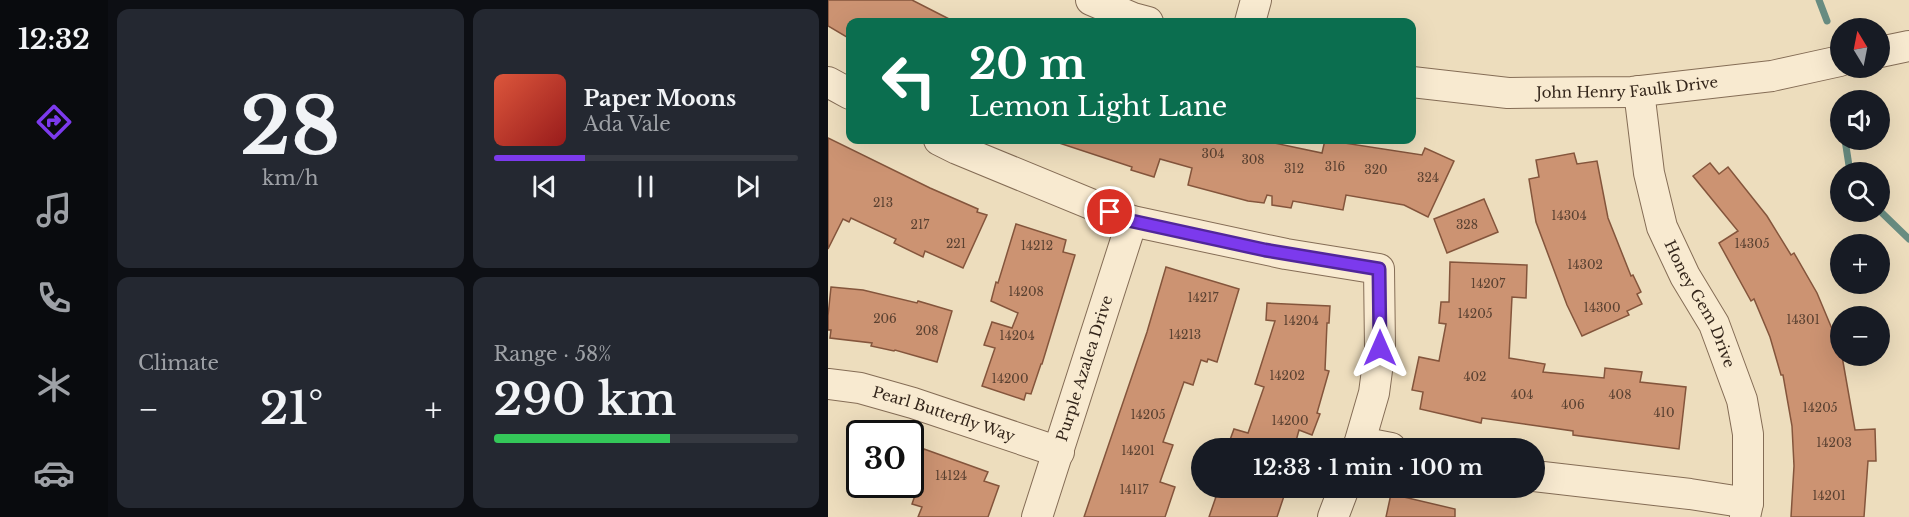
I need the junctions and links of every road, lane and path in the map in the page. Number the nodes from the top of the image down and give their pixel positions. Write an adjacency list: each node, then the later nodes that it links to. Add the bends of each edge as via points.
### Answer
1 (1091, 0): 3 (street)
2 (1256, 0): 4 (street)
3 (1133, 18)
4 (1251, 18)
5 (1909, 46): 6 (street)
6 (1890, 50)
7 (1830, 63): 10 (street, John Henry Faulk Drive, via 1772,76)
8 (828, 82): 11 (street)
9 (1416, 82): 10 (street, John Henry Faulk Drive, via 1508,93)
10 (1639, 91): 19 (street, Honey Gem Drive, via 1649,173 1662,227 1714,324 1742,400 1748,434)
11 (846, 92)
12 (947, 144): 13 (street)
13 (1132, 221): 15 (street, via 1286,254 1379,269 1380,348 1374,393); 16 (street, Purple Azalea Drive)
14 (828, 384): 16 (street, Pearl Butterfly Way, via 860,388 913,403)
15 (1361, 438)
16 (1059, 452): 20 (street, Purple Azalea Drive)
17 (1545, 477): 19 (street, via 1690,494)
18 (1340, 498): 21 (street)
19 (1746, 510)
20 (1037, 517)
21 (1333, 517)

